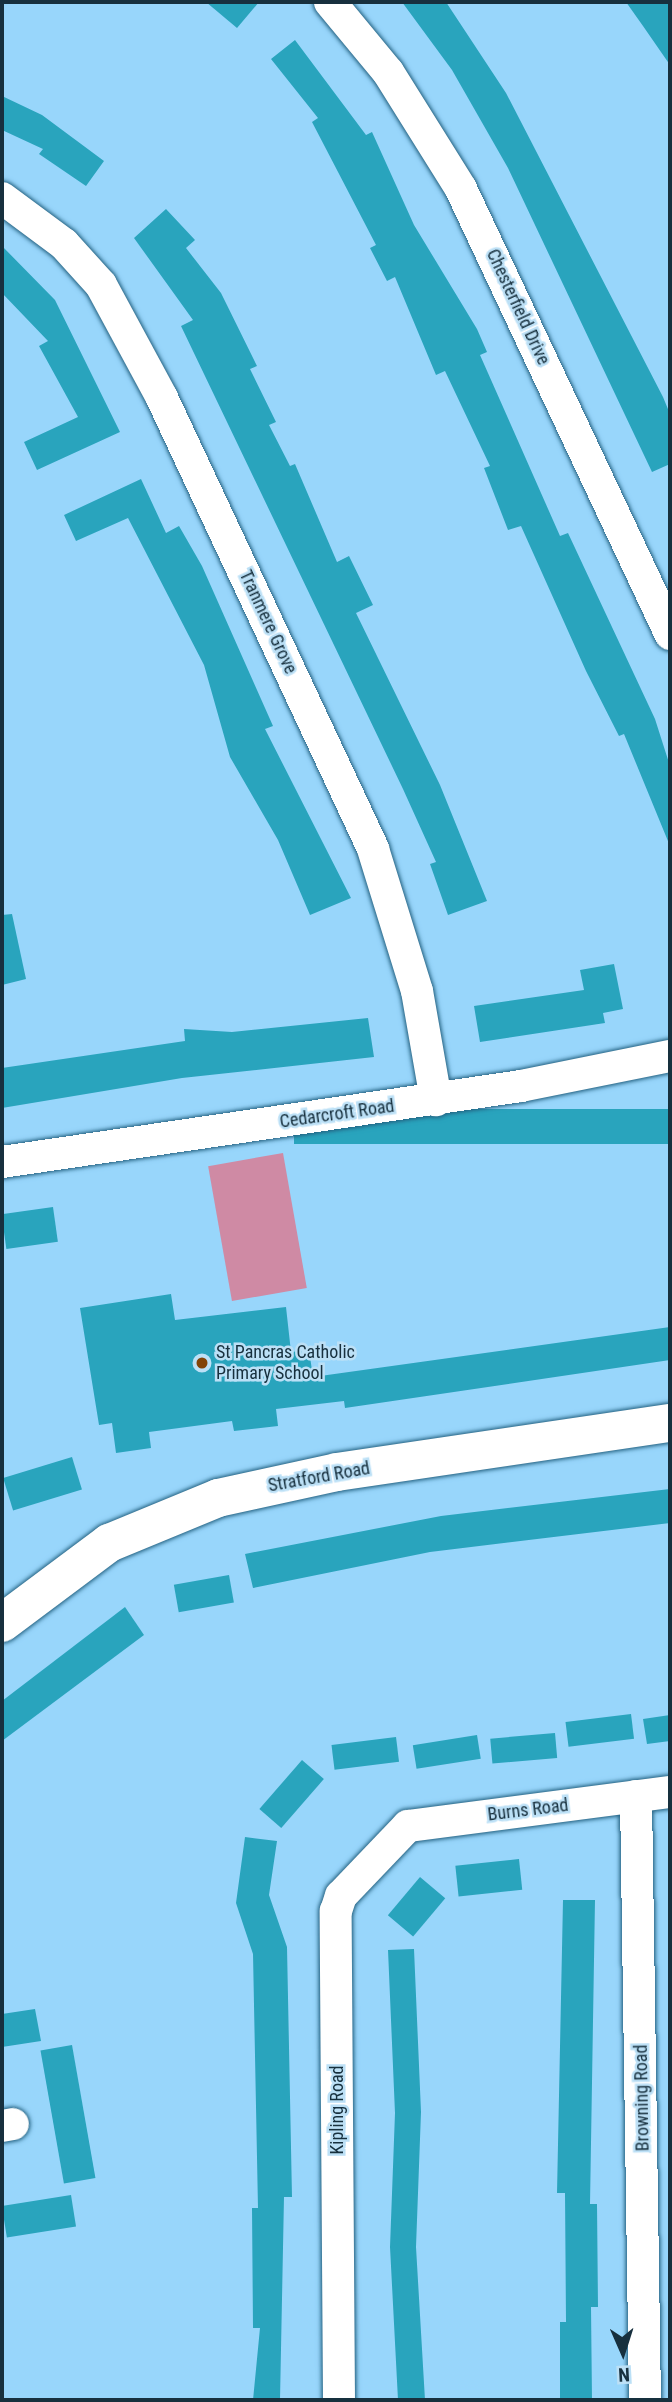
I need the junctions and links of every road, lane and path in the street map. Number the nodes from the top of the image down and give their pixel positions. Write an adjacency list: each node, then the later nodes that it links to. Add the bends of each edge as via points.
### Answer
1 (330, 2): 3 (street, Chesterfield Drive, via 388,72 461,189)
2 (2, 198): 5 (street, Tranmere Grove, via 64,244 101,285 162,398 373,849 417,991)
3 (670, 634)
4 (670, 1056): 5 (street, Cedarcroft Road)
5 (436, 1100): 6 (street, Cedarcroft Road)
6 (2, 1162)
7 (670, 1423): 8 (street, Stratford Road, via 337,1472 218,1498 109,1544)
8 (2, 1623)
9 (670, 1792): 10 (street, Burns Road)
10 (636, 1796): 11 (street, Burns Road, via 416,1824); 13 (street, Browning Road)
11 (390, 1839): 12 (street, Kipling Road, via 336,1906)
12 (339, 2400)
13 (645, 2400)

